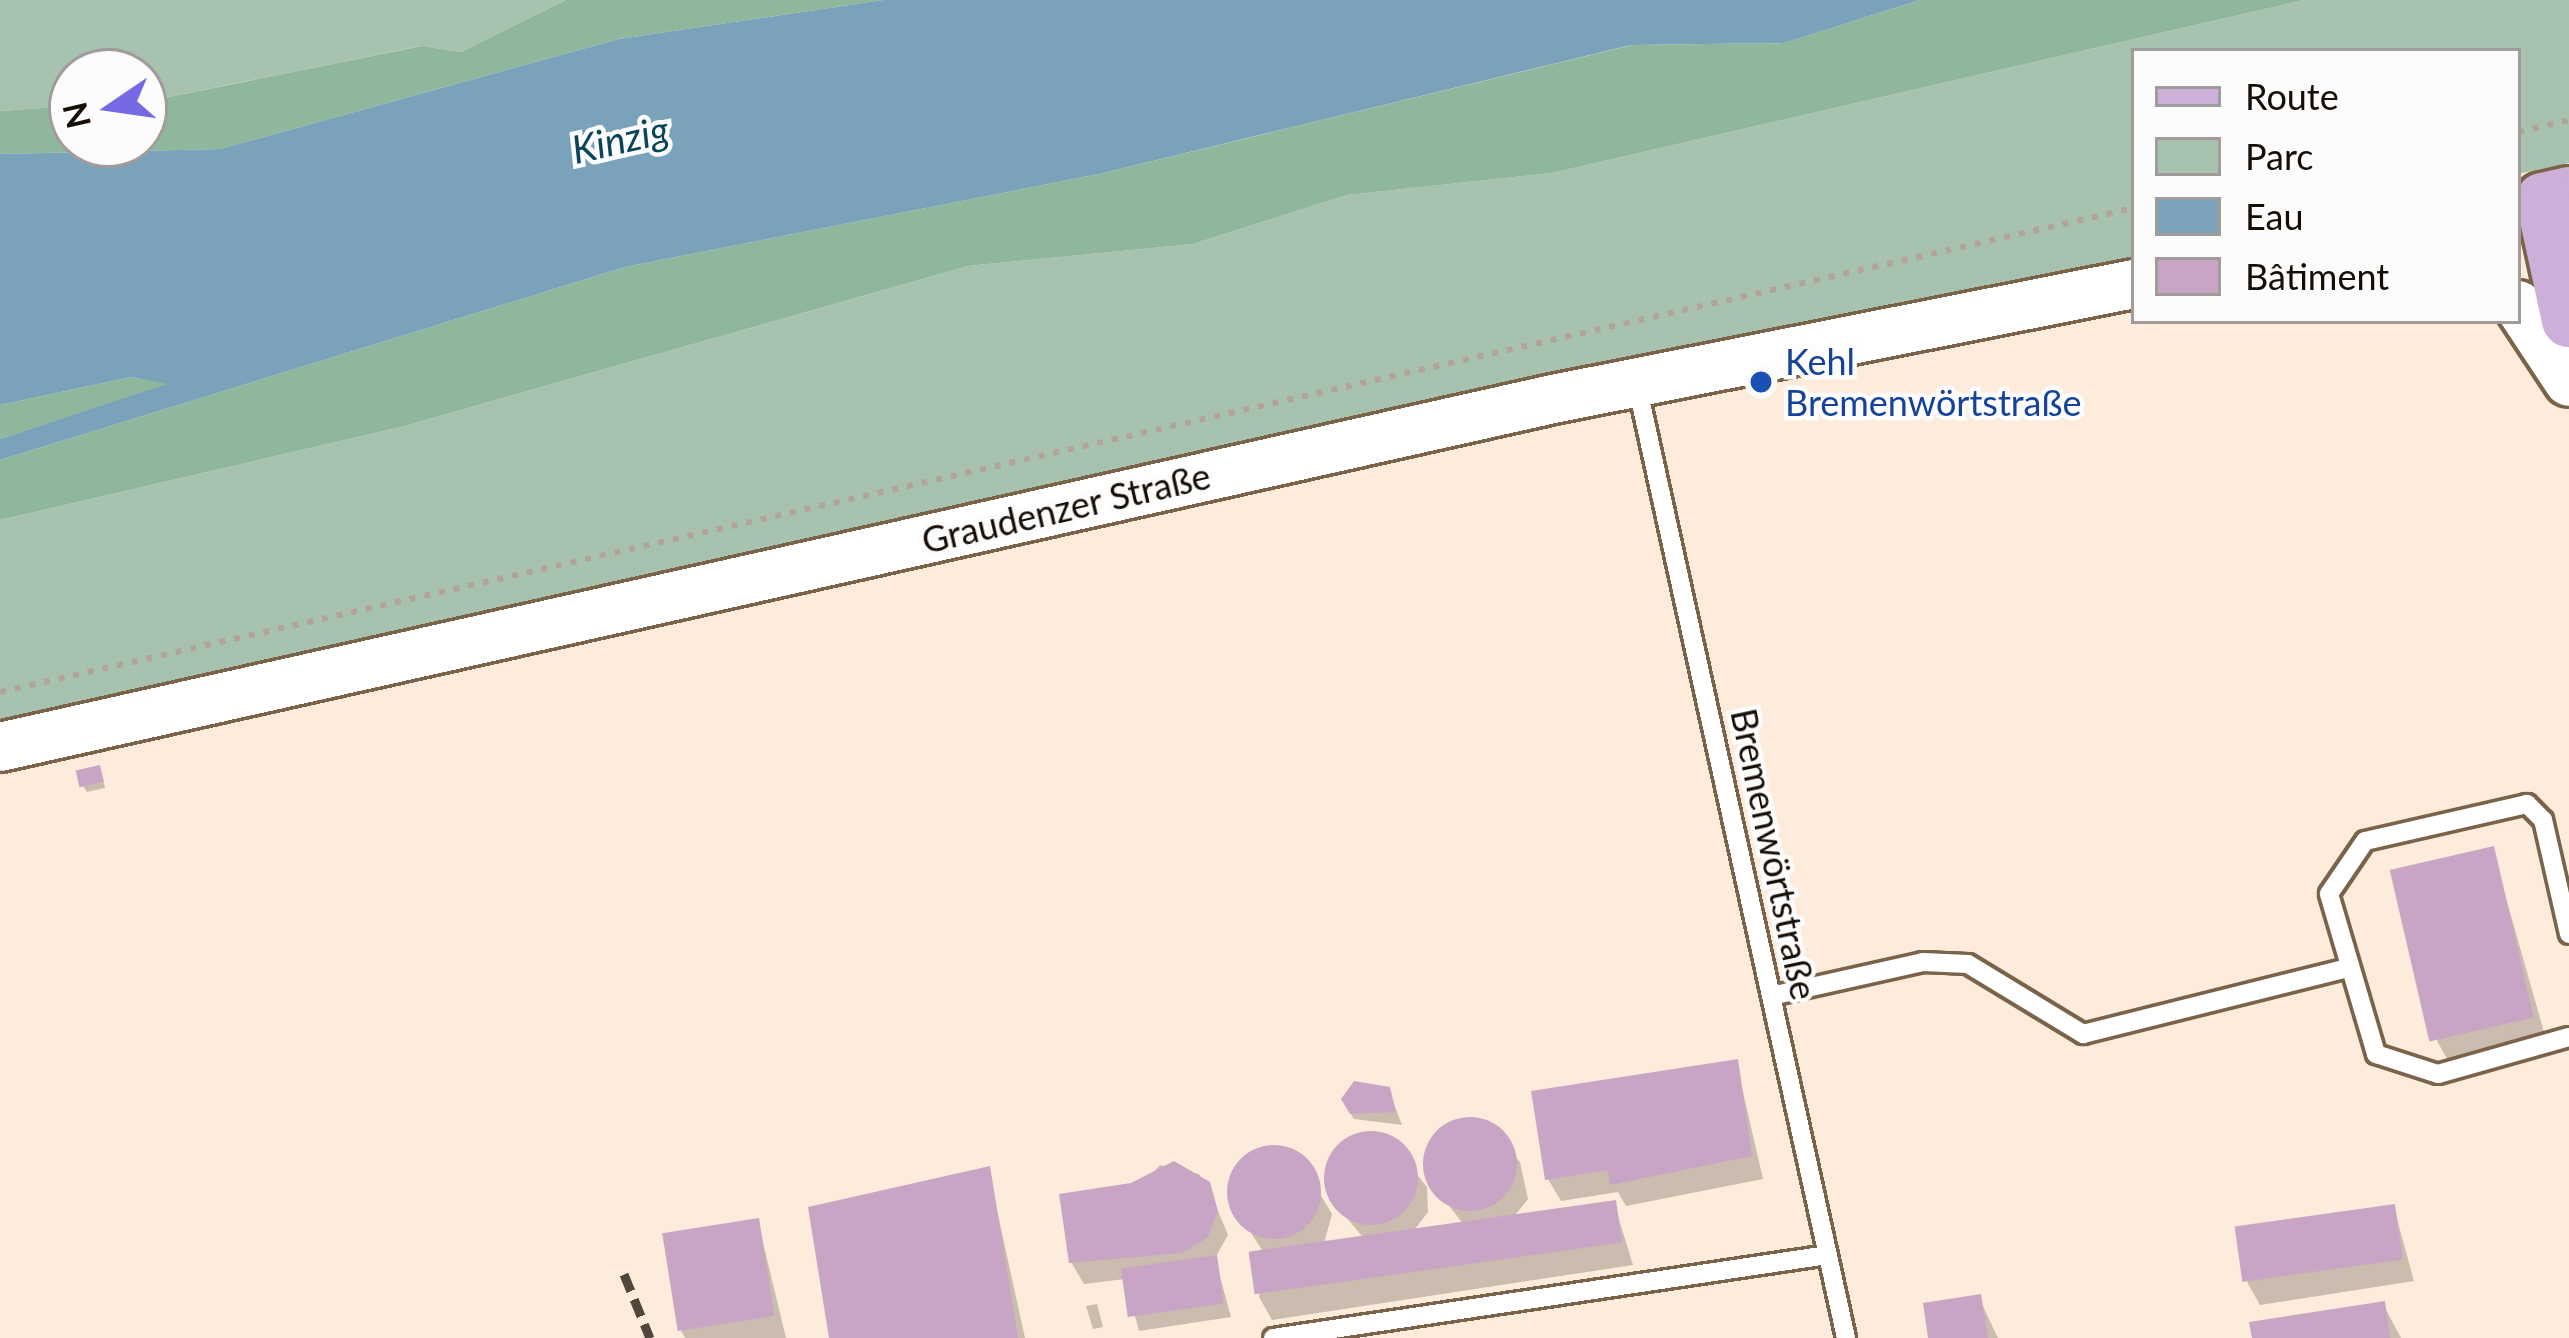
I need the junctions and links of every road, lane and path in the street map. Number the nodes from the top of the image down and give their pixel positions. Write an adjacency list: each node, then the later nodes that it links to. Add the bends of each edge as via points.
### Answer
1 (2569, 120): 2 (path)
2 (2521, 131)
3 (2543, 200): 7 (main road)
4 (2131, 209): 10 (path)
5 (2131, 285): 9 (street, Graudenzer Straße)
6 (2521, 310): 8 (street)
7 (2569, 320)
8 (2569, 382)
9 (1637, 385): 11 (street, Graudenzer Straße); 14 (lane, Bremenwörtstraße)
10 (0, 692)
11 (0, 747)
12 (2569, 934): 13 (lane, via 2543,820 2527,804 2499,805 2365,841 2330,894)
13 (2347, 968): 14 (lane, via 2083,1034 1968,964 1923,962); 15 (lane, via 2376,1054 2408,1066 2438,1074)
14 (1771, 996): 16 (lane, Bremenwörtstraße)
15 (2569, 1037)
16 (1828, 1255): 17 (lane); 18 (lane, Bremenwörtstraße)
17 (1274, 1338)
18 (1846, 1338)

